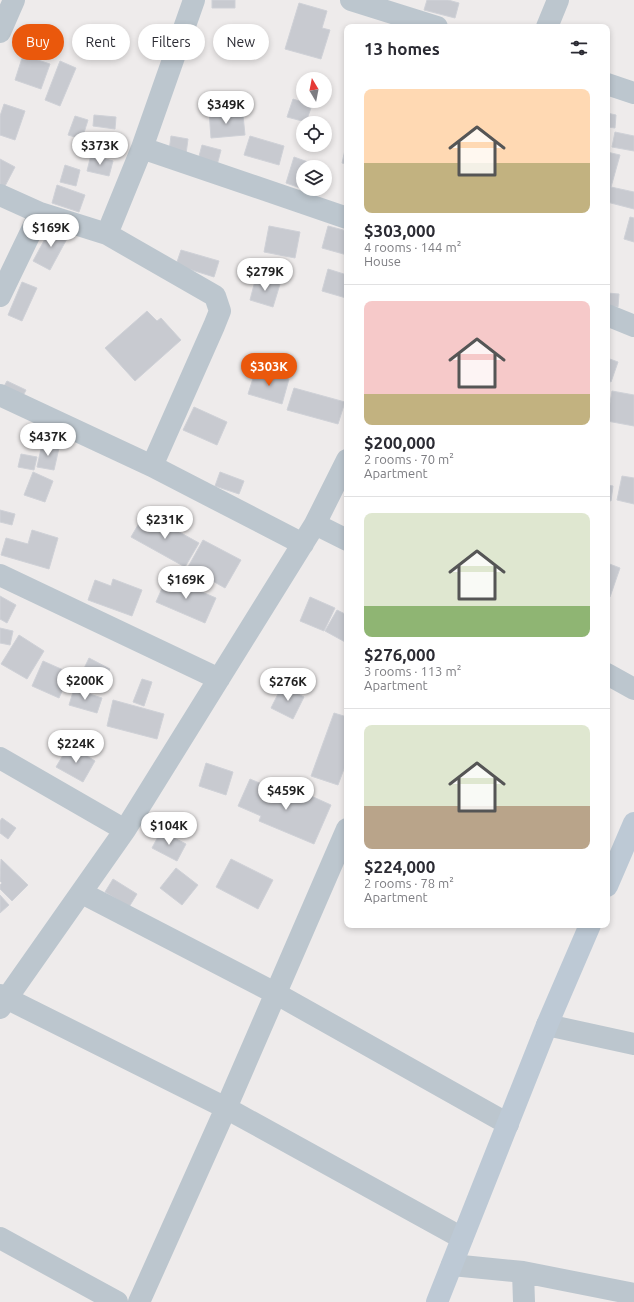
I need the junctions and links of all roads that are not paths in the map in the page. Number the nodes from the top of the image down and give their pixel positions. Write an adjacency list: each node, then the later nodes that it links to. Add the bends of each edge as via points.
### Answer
1 (14, 0): 7 (street)
2 (194, 0): 10 (street)
3 (351, 0): 5 (street)
4 (558, 0): 6 (street)
5 (427, 24)
6 (548, 24)
7 (0, 32)
8 (610, 85): 9 (street)
9 (634, 93)
10 (142, 148): 13 (street); 14 (street)
11 (0, 196): 12 (street)
12 (40, 213): 14 (street); 15 (street)
13 (344, 217)
14 (107, 234): 19 (street, via 215,296 220,310)
15 (0, 296)
16 (610, 316): 17 (street)
17 (634, 326)
18 (0, 396): 19 (street)
19 (152, 466): 23 (street)
20 (344, 466): 21 (street)
21 (315, 524): 22 (street); 23 (street)
22 (344, 538)
23 (303, 544): 26 (street)
24 (0, 575): 26 (street)
25 (610, 676): 27 (street)
26 (219, 680): 30 (street)
27 (634, 689)
28 (0, 758): 30 (street)
29 (634, 823): 32 (main road)
30 (125, 830): 33 (street)
31 (344, 836): 35 (street)
32 (610, 879)
33 (82, 892): 35 (street); 36 (street)
34 (589, 928): 37 (main road)
35 (275, 993): 39 (street); 40 (street)
36 (2, 1001): 39 (street)
37 (547, 1025): 38 (street); 40 (main road)
38 (634, 1044)
39 (226, 1108): 42 (street); 47 (street)
40 (508, 1124): 42 (main road)
41 (0, 1238): 46 (street)
42 (462, 1238): 43 (main road)
43 (452, 1265): 44 (street); 48 (main road)
44 (523, 1272): 45 (street); 49 (street)
45 (634, 1294)
46 (117, 1302)
47 (139, 1302)
48 (437, 1302)
49 (524, 1302)

